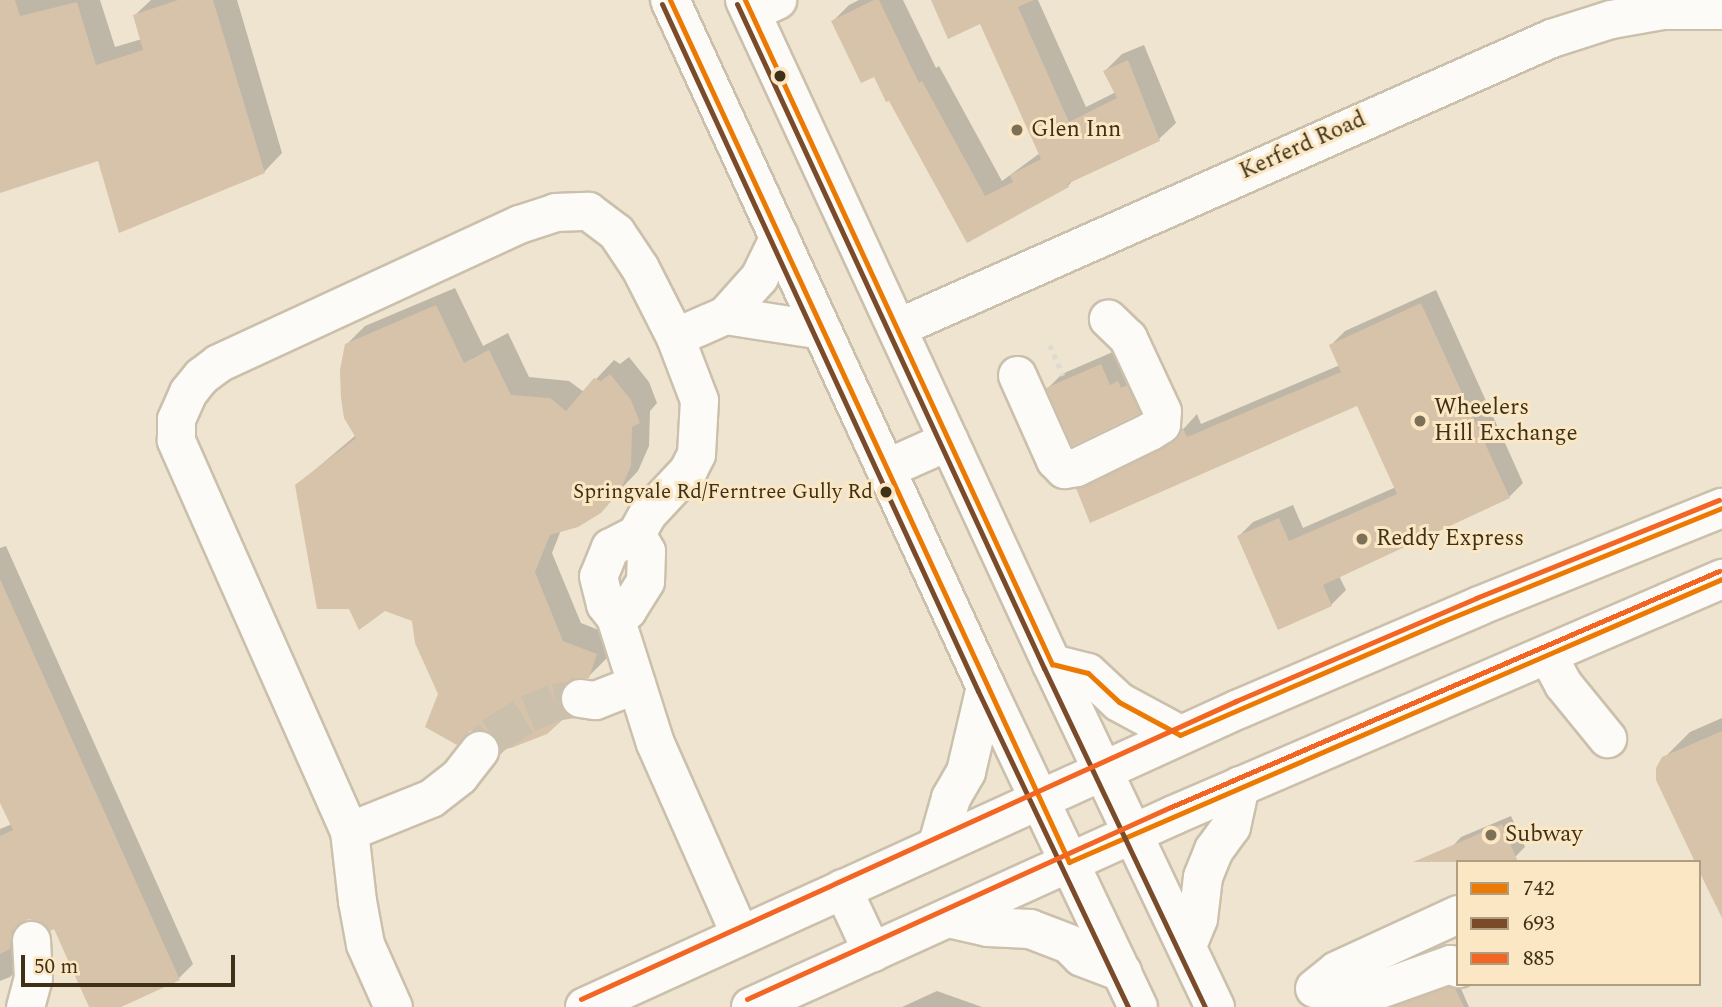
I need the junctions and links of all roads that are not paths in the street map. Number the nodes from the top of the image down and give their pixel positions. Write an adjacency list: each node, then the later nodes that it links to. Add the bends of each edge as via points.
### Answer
1 (670, 0): 4 (main road)
2 (758, 4): 7 (main road)
3 (1722, 10): 7 (street, Kerferd Road, via 1662,10 1611,19 1551,38)
4 (779, 236): 5 (street, via 759,276); 8 (main road)
5 (724, 315): 8 (street); 9 (street)
6 (1108, 319): 10 (street, via 1128,338 1162,411 1161,424 1150,431 1064,469 1055,460)
7 (896, 328): 11 (main road)
8 (822, 330): 12 (main road)
9 (675, 337): 17 (street, via 699,400 696,454 688,470 646,514 636,534 610,547 598,576); 26 (street, via 616,232 588,211 555,212 519,224 218,363 188,392 176,419 176,440)
10 (1017, 375)
11 (949, 441): 12 (main road); 16 (main road)
12 (886, 469): 18 (main road)
13 (1722, 508): 20 (main road)
14 (1722, 579): 15 (main road)
15 (1547, 654): 21 (street, via 1563,684); 24 (main road)
16 (1052, 664): 20 (main road, via 1088,673 1119,702); 23 (main road)
17 (636, 684): 19 (street, via 595,701); 33 (street, via 655,743)
18 (986, 687): 25 (main road); 28 (main road, via 968,765 951,798)
19 (580, 698)
20 (1180, 735): 23 (main road)
21 (1607, 738)
22 (479, 750): 26 (street, via 460,776 431,798)
23 (1102, 770): 25 (main road); 27 (main road)
24 (1240, 786): 27 (main road); 35 (main road, via 1231,827 1214,850 1203,877 1198,919)
25 (1039, 798): 28 (main road); 29 (main road)
26 (349, 831): 41 (street, via 365,944)
27 (1133, 833): 29 (main road); 35 (main road)
28 (937, 844): 30 (main road)
29 (1069, 862): 32 (main road); 38 (main road)
30 (842, 888): 33 (main road); 36 (street)
31 (1456, 915): 39 (street, via 1336,970)
32 (948, 918): 36 (main road); 38 (main road, via 988,927 1030,929)
33 (740, 935): 42 (main road)
34 (31, 940): 40 (street, via 33,978)
35 (1187, 946): 45 (main road)
36 (872, 952): 43 (main road)
37 (1456, 967): 39 (street, via 1450,964)
38 (1122, 972): 44 (main road)
39 (1322, 998)
40 (25, 1007)
41 (393, 1007)
42 (585, 1007)
43 (751, 1007)
44 (1138, 1007)
45 (1215, 1007)

